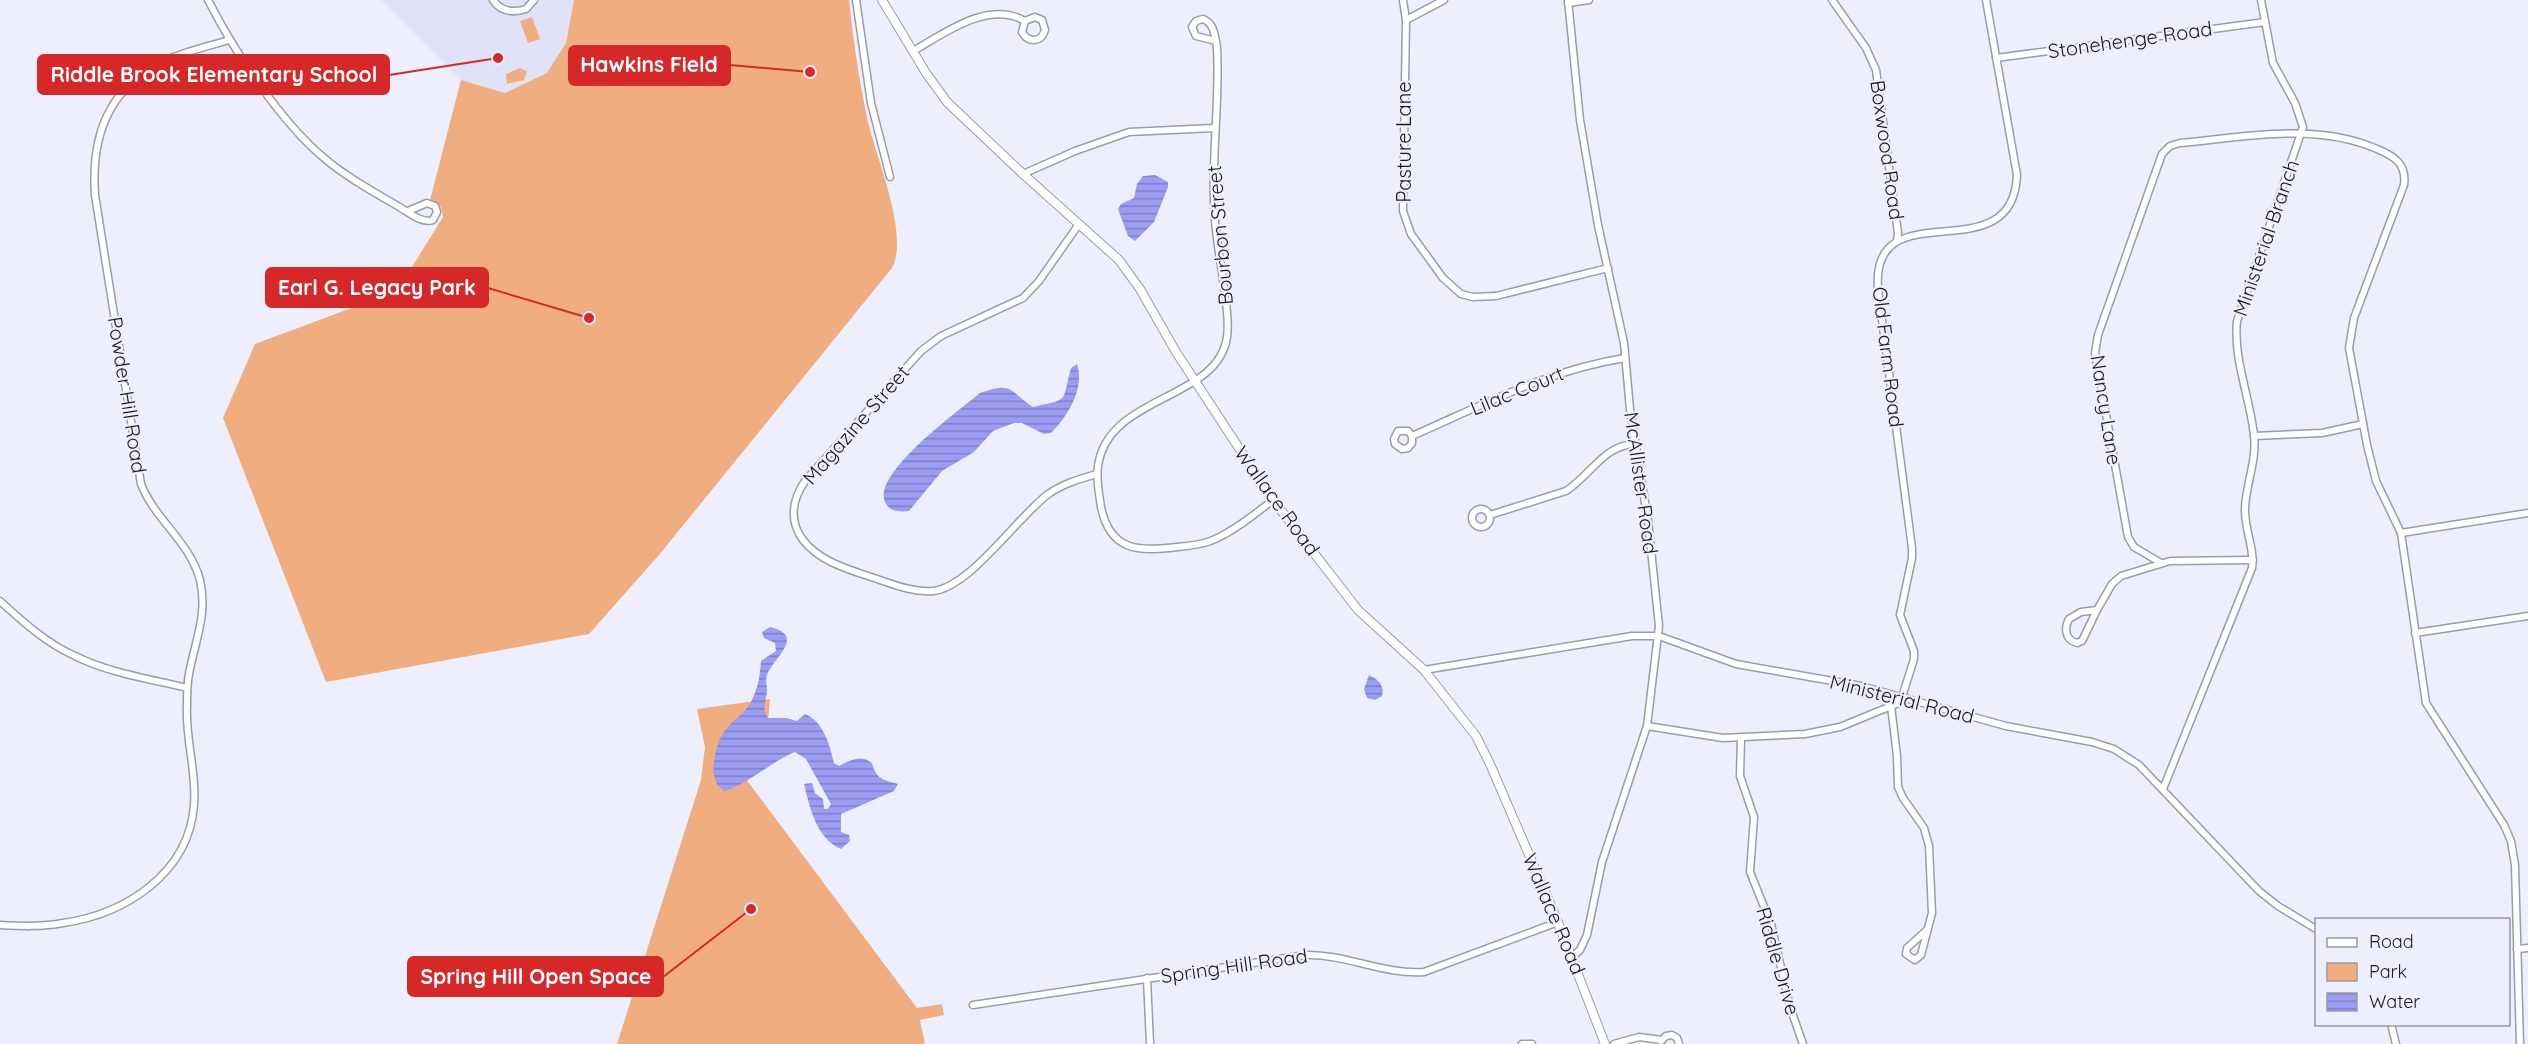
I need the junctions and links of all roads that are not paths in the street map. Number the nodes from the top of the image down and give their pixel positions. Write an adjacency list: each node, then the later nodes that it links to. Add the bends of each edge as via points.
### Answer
1 (208, 0): 16 (street)
2 (493, 0): 3 (street, via 500,9 511,11 526,9)
3 (534, 0)
4 (856, 0): 23 (street, via 871,104)
5 (882, 0): 18 (street, Wallace Road)
6 (1403, 0): 13 (street, Pasture Lane)
7 (1444, 0): 13 (street)
8 (1589, 0): 12 (street)
9 (1832, 0): 26 (street, Boxwood Road, via 1866,48 1876,70)
10 (1986, 0): 19 (street)
11 (2261, 0): 15 (street, Ministerial Branch)
12 (1568, 1): 27 (street, McAllister Road, via 1580,120)
13 (1406, 20): 27 (street, Pasture Lane, via 1403,212 1411,234 1443,278 1461,294 1485,298)
14 (1025, 21): 18 (street, via 1012,14 989,12)
15 (2265, 22): 19 (street, Stonehenge Road); 21 (street, Ministerial Branch, via 2273,63 2300,114)
16 (229, 40): 24 (street, via 298,134 347,175); 47 (street, Powder Hill Road, via 159,64 130,85 101,129 94,165 95,195 141,484 152,506 186,549 200,582 203,618)
17 (1216, 41): 20 (street, Bourbon Street)
18 (913, 51): 22 (street, Wallace Road, via 947,102)
19 (1996, 58): 26 (street, via 2017,175 2012,202 1999,219 1989,224)
20 (1214, 128): 22 (street, via 1129,132); 29 (street, Bourbon Street, via 1214,203 1227,338 1211,367)
21 (2302, 133): 30 (street, via 2336,135 2360,142 2396,158 2402,169 2404,185 2349,336); 32 (street, Ministerial Branch, via 2237,321); 40 (street, Nancy Lane, via 2170,146 2160,159 2098,335 2095,353 2128,537 2134,548)
22 (1023, 174): 25 (street, Wallace Road)
23 (890, 177)
24 (408, 212)
25 (1079, 224): 29 (street, Wallace Road, via 1107,247 1130,274); 34 (street, Magazine Street, via 1040,281 1023,298 941,336 921,351 805,481 794,502 793,514 804,542 828,560 896,585 931,592 959,580 1046,496 1066,484)
26 (1897, 241): 48 (street, Old Farm Road, via 1882,259 1878,281 1912,548 1900,610 1914,655)
27 (1608, 268): 28 (street, McAllister Road)
28 (1625, 358): 31 (street, Lilac Court, via 1556,374); 33 (street, McAllister Road)
29 (1195, 381): 34 (street, via 1122,423 1106,442); 35 (street, Wallace Road)
30 (2363, 424): 32 (street, via 2316,434); 38 (street, via 2377,486)
31 (1412, 436)
32 (2254, 436): 39 (street, Ministerial Branch, via 2245,511)
33 (1634, 444): 37 (street, via 1610,451 1566,491); 45 (street, McAllister Road, via 1648,521)
34 (1097, 474): 35 (street, via 1102,512 1111,534 1120,543 1143,549 1209,542)
35 (1273, 500): 46 (street, Wallace Road, via 1358,610)
36 (2528, 513): 38 (street)
37 (1490, 515)
38 (2401, 533): 44 (street)
39 (2253, 560): 40 (street); 52 (street, Ministerial Branch)
40 (2162, 563): 42 (street, via 2117,578)
41 (0, 601): 47 (street, via 46,640 77,658)
42 (2097, 610): 42 (street, via 2080,612 2069,619 2067,632 2072,642 2082,641)
43 (2528, 616): 44 (street)
44 (2415, 633): 58 (street, via 2428,709 2511,841)
45 (1659, 636): 46 (street, Ministerial Road, via 1632,636); 48 (street, Ministerial Road, via 1736,664); 50 (street, McAllister Road)
46 (1424, 670): 53 (street, Wallace Road, via 1482,747)
47 (187, 688): 54 (street, Powder Hill Road, via 194,804 189,831 174,862 149,888 101,914 59,924)
48 (1902, 697): 49 (street); 52 (street, Ministerial Road, via 2014,728 2103,745 2130,758)
49 (1891, 706): 51 (street, via 1828,731); 56 (street, via 1898,787 1928,840 1932,907)
50 (1647, 726): 51 (street); 59 (street, McAllister Road, via 1602,862 1587,935)
51 (1741, 738): 70 (street, Riddle Drive, via 1740,776 1754,817 1750,872 1772,924 1790,1007)
52 (2163, 789): 55 (street, Ministerial Road, via 2259,891)
53 (1558, 922): 59 (street, Wallace Road); 60 (street, Spring Hill Road, via 1424,972 1309,954)
54 (0, 925)
55 (2315, 928)
56 (1928, 929): 56 (street, via 1921,955 1915,960 1910,958 1907,948)
57 (2528, 948): 58 (street)
58 (2517, 949): 72 (street)
59 (1572, 957): 67 (street, Wallace Road)
60 (1147, 978): 61 (street, Spring Hill Road); 64 (street)
61 (973, 1005)
62 (2392, 1026): 71 (street)
63 (1661, 1042): 68 (street, via 1639,1037); 69 (street, via 1672,1035)
64 (1150, 1044)
65 (1522, 1044): 66 (street)
66 (1532, 1044)
67 (1605, 1044)
68 (1614, 1044)
69 (1679, 1044)
70 (1803, 1044)
71 (2396, 1044)
72 (2520, 1044)

